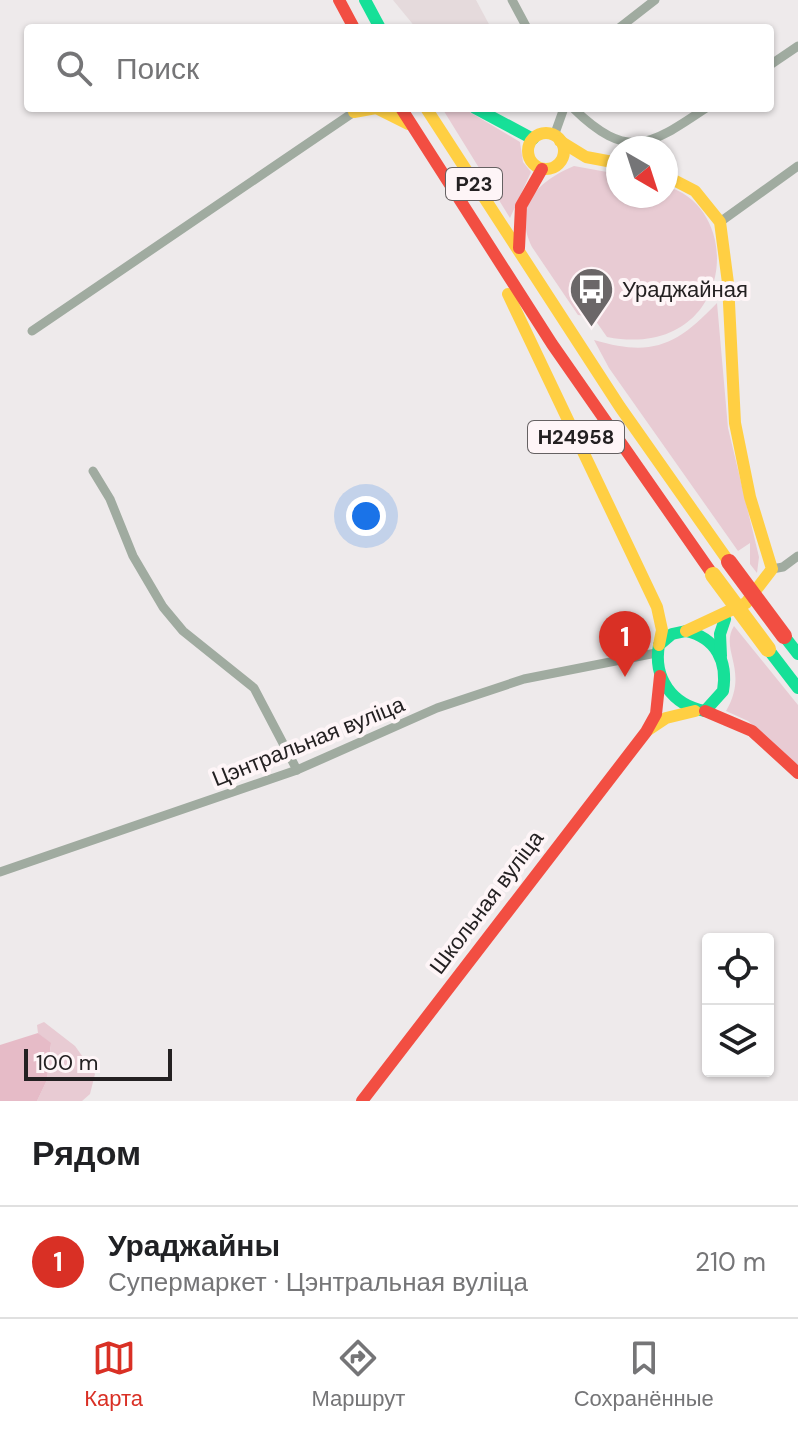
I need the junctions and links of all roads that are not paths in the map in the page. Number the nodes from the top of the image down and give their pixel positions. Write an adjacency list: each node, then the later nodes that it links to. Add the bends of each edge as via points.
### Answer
1 (339, 0): 4 (main road)
2 (512, 0): 5 (street)
3 (655, 0): 6 (street)
4 (352, 24)
5 (525, 24)
6 (624, 24)
7 (798, 46): 8 (street)
8 (774, 62)
9 (352, 112): 29 (street)
10 (387, 112): 17 (main road)
11 (404, 112): 17 (main road, Р23)
12 (429, 112): 28 (main road, Р23)
13 (482, 112): 19 (main road)
14 (563, 112): 18 (street)
15 (578, 112): 16 (street, via 602,131 643,144)
16 (700, 112)
17 (418, 135): 27 (main road, Р23)
18 (557, 138): 19 (main road, via 544,134); 20 (main road); 22 (main road, via 563,152)
19 (533, 139): 24 (main road, via 528,154)
20 (586, 157): 21 (main road); 22 (main road)
21 (606, 161)
22 (559, 163): 24 (main road)
23 (798, 166): 26 (street)
24 (542, 169): 28 (main road, via 517,216)
25 (678, 182): 26 (main road, via 695,191)
26 (720, 222): 32 (main road, via 735,423)
27 (477, 232): 35 (main road, Н24958, via 657,607 662,630); 39 (main road, Р23, bridge, via 591,405)
28 (521, 257): 36 (main road, Р23, bridge)
29 (32, 331)
30 (93, 471): 42 (street, via 163,607 183,631 254,688)
31 (798, 556): 32 (street)
32 (772, 569): 33 (main road, via 757,594)
33 (725, 619): 34 (main road); 37 (main road)
34 (686, 631): 35 (main road, via 672,634); 37 (main road, via 707,637)
35 (658, 649): 38 (main road, Н24958); 42 (street, Цэнтральная вуліца, via 524,679 437,708)
36 (798, 654)
37 (722, 663): 40 (main road, via 723,694)
38 (660, 676): 40 (main road, via 679,701); 41 (main road, Н24958, via 656,714)
39 (798, 688)
40 (700, 711): 41 (main road, Н24958, via 666,718); 43 (main road, via 752,731)
41 (646, 732): 45 (main road, Школьная вуліца / Н24958)
42 (297, 770): 44 (street, Цэнтральная вуліца)
43 (798, 773)
44 (0, 872)
45 (362, 1101)

